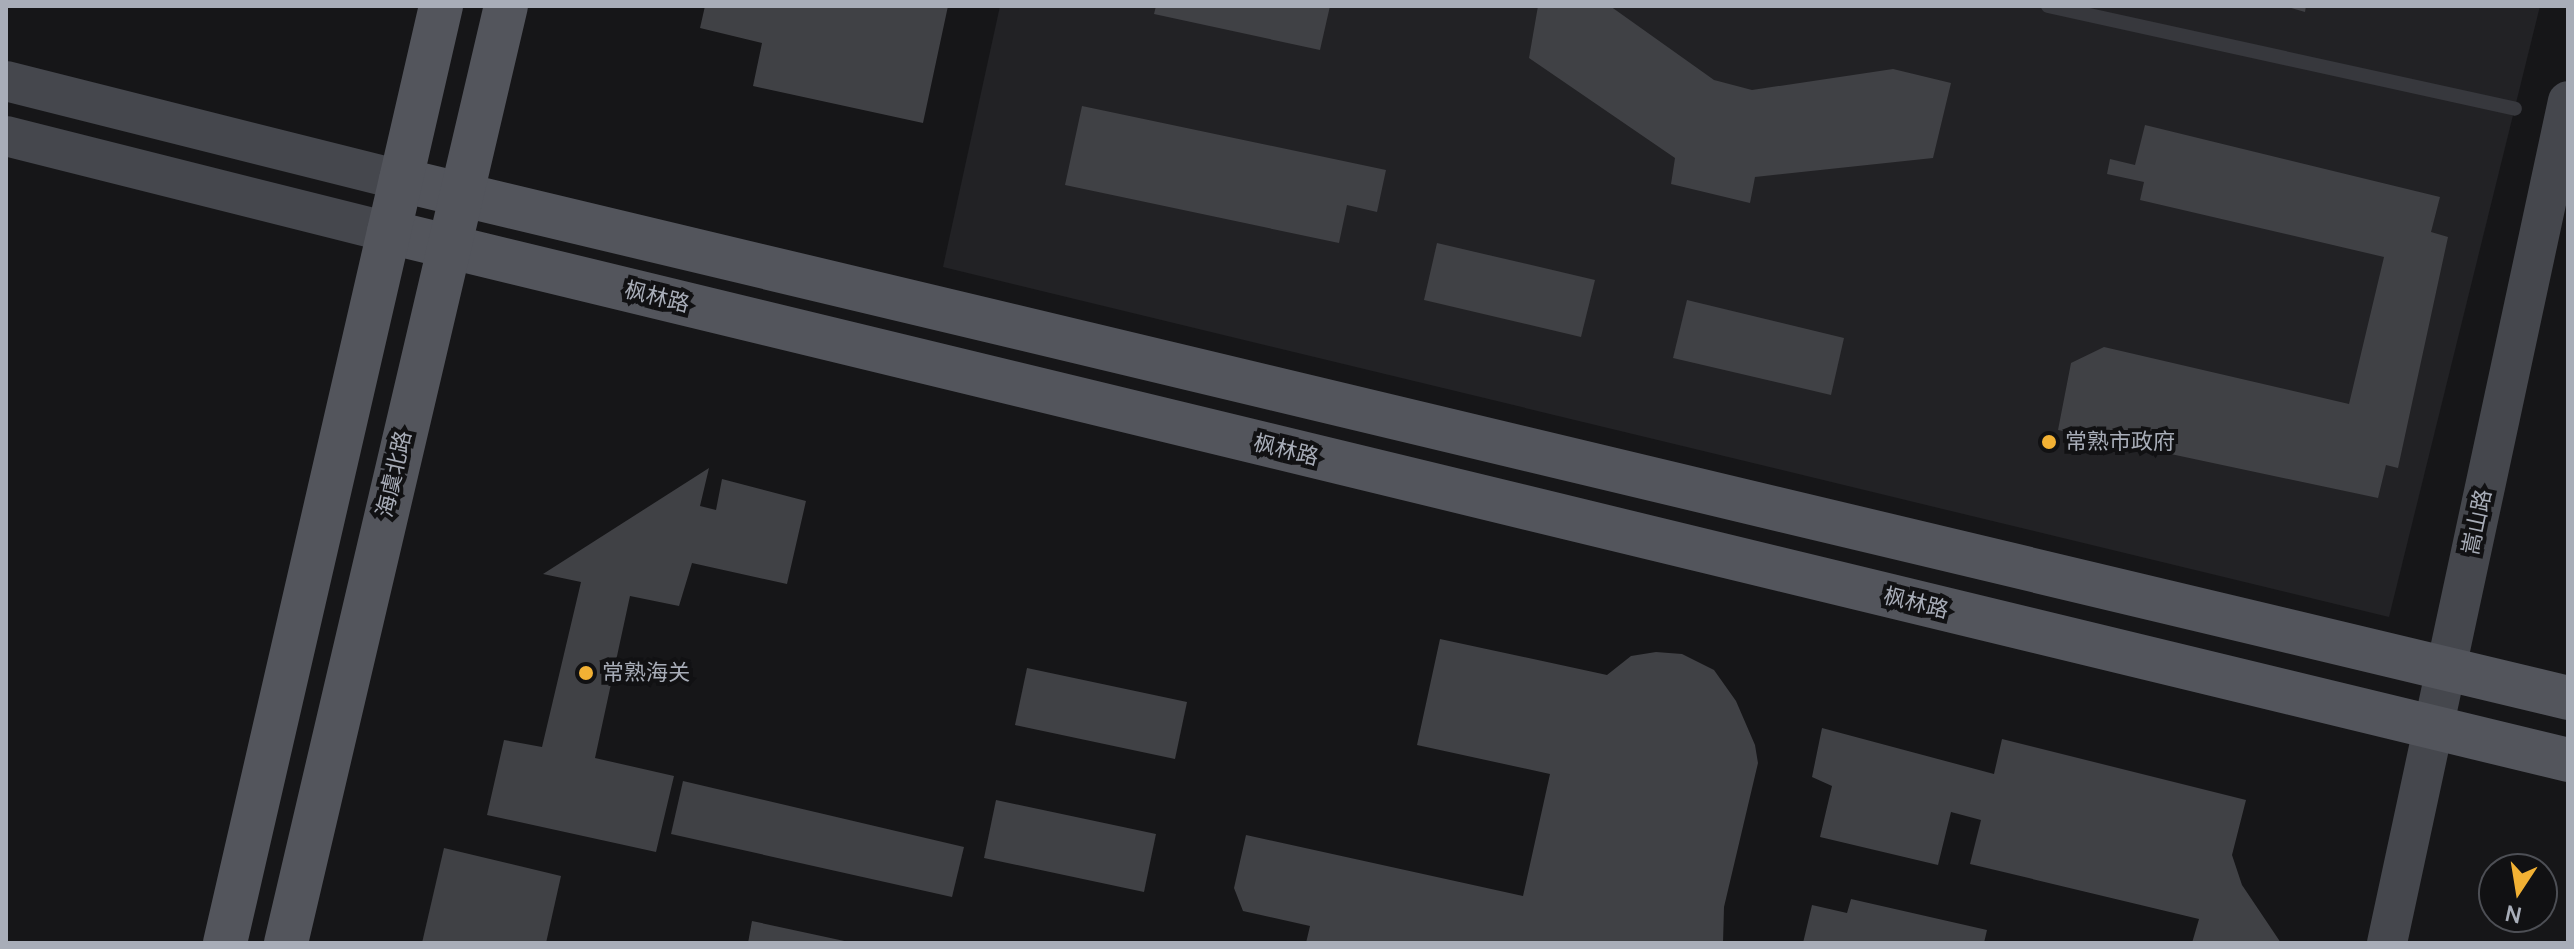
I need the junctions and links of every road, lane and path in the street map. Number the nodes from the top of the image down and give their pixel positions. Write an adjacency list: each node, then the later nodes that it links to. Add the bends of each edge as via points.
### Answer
1 (441, 6): 8 (main road)
2 (506, 6): 9 (main road, 海虞北路)
3 (2048, 6): 6 (lane)
4 (6, 81): 8 (street)
5 (2568, 101): 12 (street, 嵩山路)
6 (2515, 109)
7 (6, 136): 10 (street, 枫林路)
8 (401, 180): 9 (main road); 10 (main road)
9 (462, 195): 11 (main road, 海虞北路); 12 (main road)
10 (389, 232): 11 (main road, 枫林路); 16 (main road)
11 (447, 246): 14 (main road, 枫林路); 17 (main road, 海虞北路)
12 (2445, 669): 13 (main road); 14 (street, 嵩山路)
13 (2568, 698)
14 (2434, 729): 15 (main road, 枫林路); 18 (street, 嵩山路)
15 (2568, 760)
16 (225, 943)
17 (286, 943)
18 (2387, 943)

